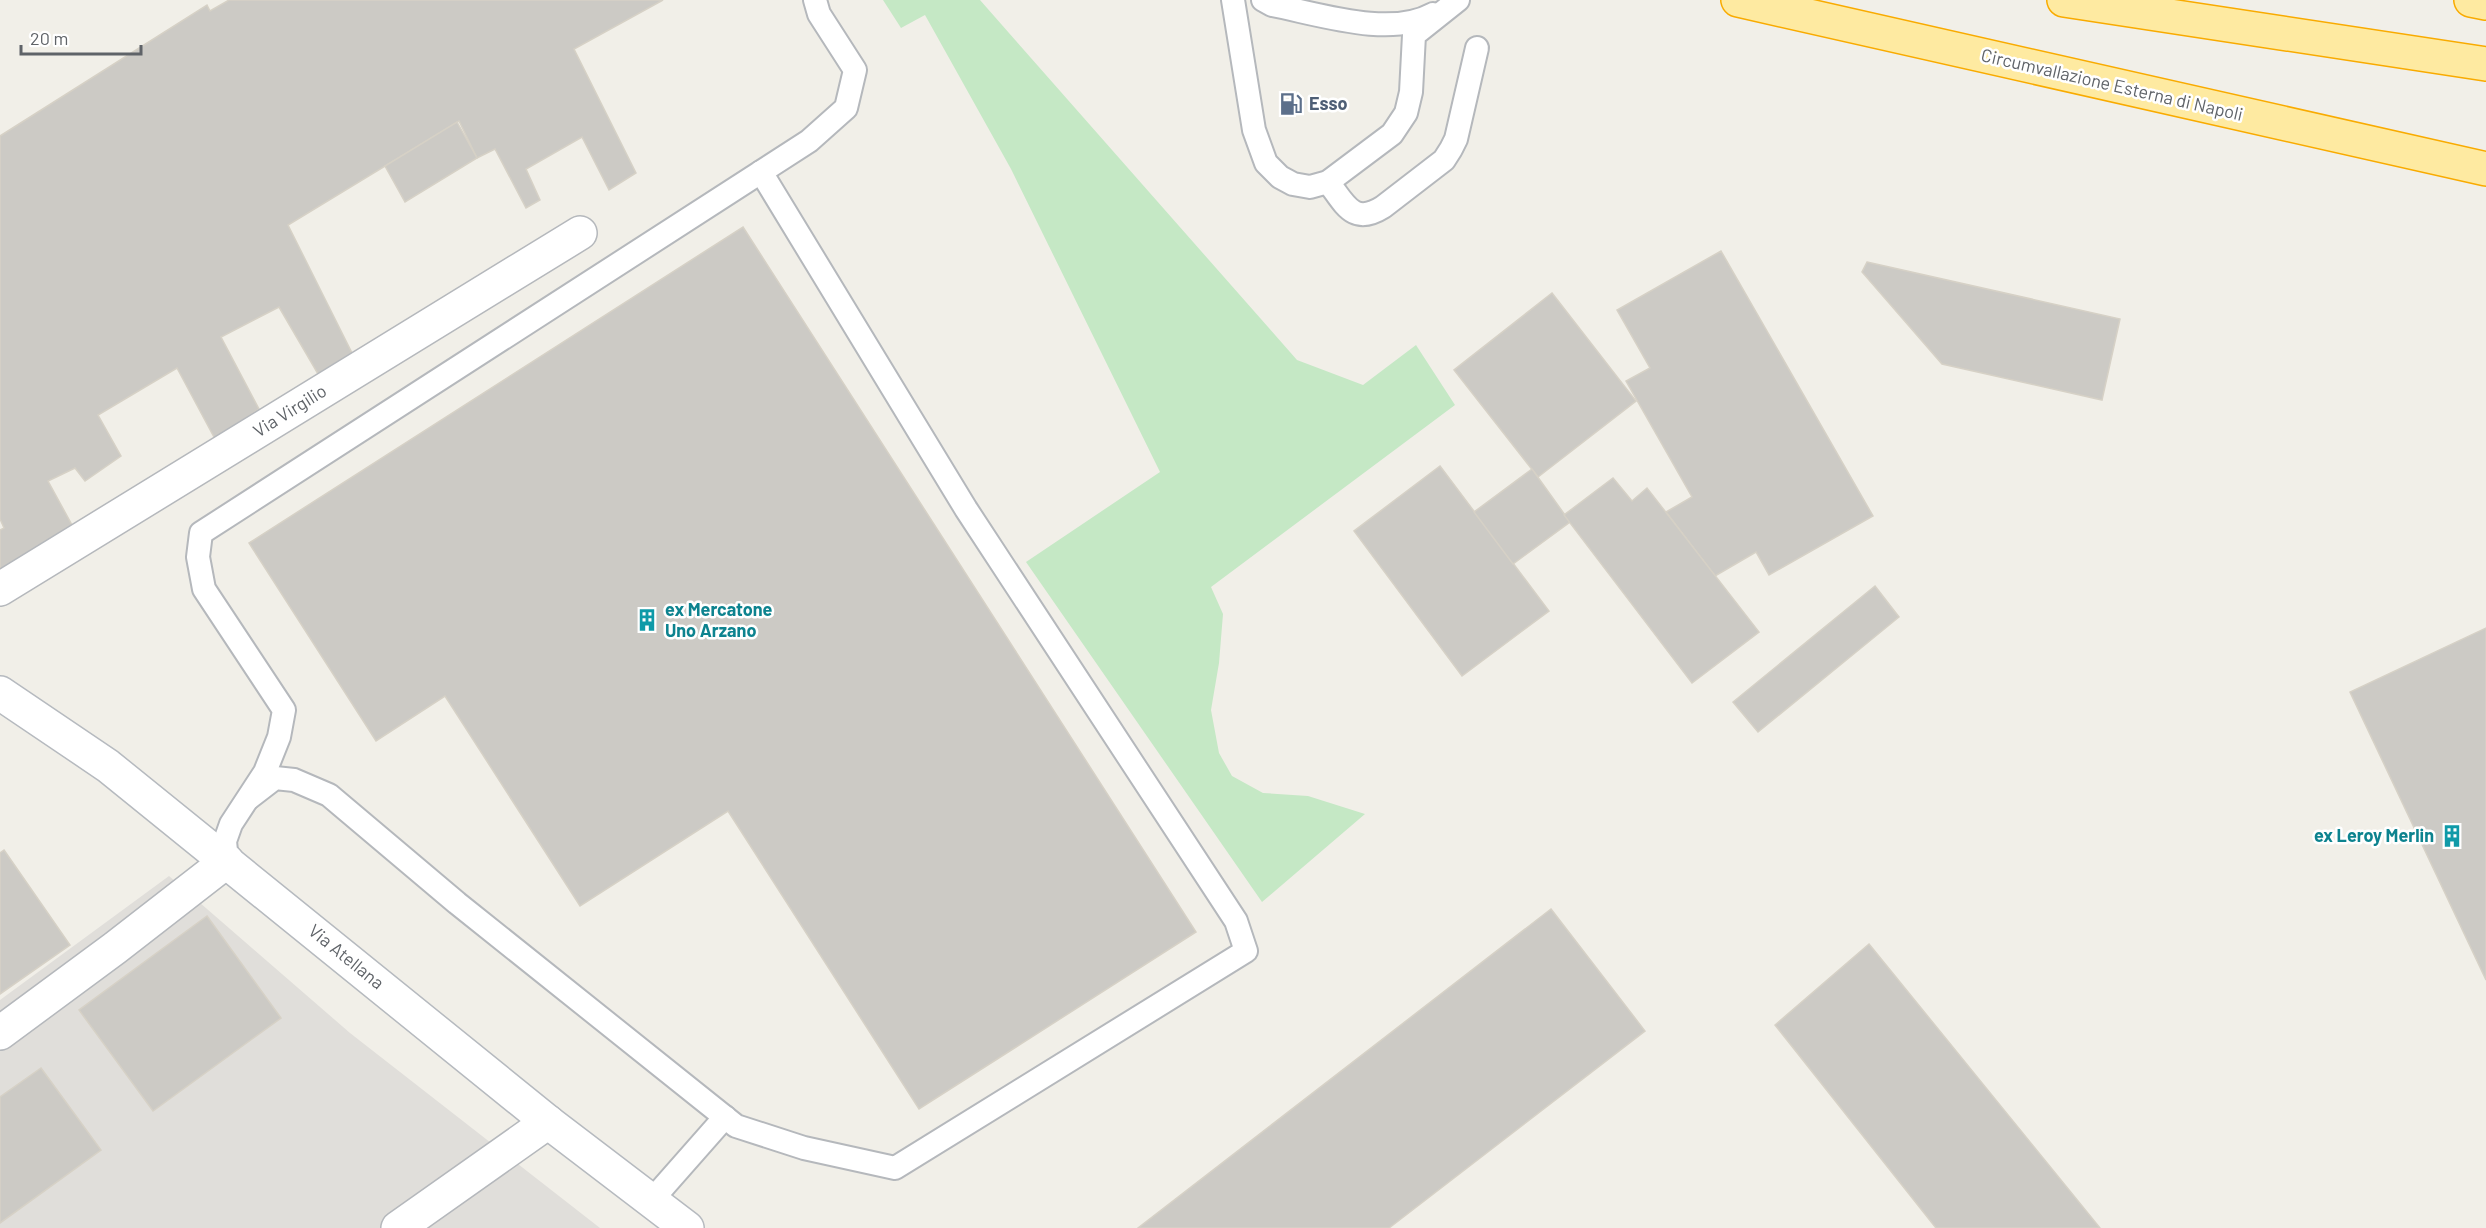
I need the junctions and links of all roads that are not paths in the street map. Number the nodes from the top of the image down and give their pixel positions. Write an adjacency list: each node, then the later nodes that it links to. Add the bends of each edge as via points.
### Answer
1 (815, 0): 12 (lane, via 819,14 855,70 846,108 809,141)
2 (1233, 0): 13 (lane, via 1254,130 1266,163 1293,184)
3 (1263, 0): 4 (lane, via 1378,25 1420,21)
4 (1458, 0): 13 (lane, via 1414,35 1412,92 1406,113 1392,134)
5 (1738, 0): 11 (highway, Circumvallazione Esterna di Napoli)
6 (2064, 0): 10 (highway)
7 (2471, 0): 8 (highway)
8 (2486, 3)
9 (1477, 48): 13 (lane, via 1456,139 1444,160 1383,207 1362,217 1347,207)
10 (2475, 62)
11 (2486, 169)
12 (761, 172): 17 (lane, via 201,533 198,557 204,589 284,710 279,737); 20 (lane, via 966,509 1236,921 1246,951 895,1168 804,1148 736,1126)
13 (1328, 182)
14 (580, 232): 15 (street, Via Virgilio)
15 (0, 589)
16 (0, 693): 18 (street, Via Atellana, via 108,766)
17 (249, 798): 18 (lane, via 228,832); 20 (lane, via 275,778 294,780 329,795 466,911)
18 (227, 861): 19 (street); 21 (street, Via Atellana)
19 (0, 1034)
20 (725, 1117): 22 (lane)
21 (548, 1122): 22 (street, Via Atellana); 23 (street)
22 (651, 1201): 24 (street, Via Atellana)
23 (398, 1228)
24 (687, 1228)

